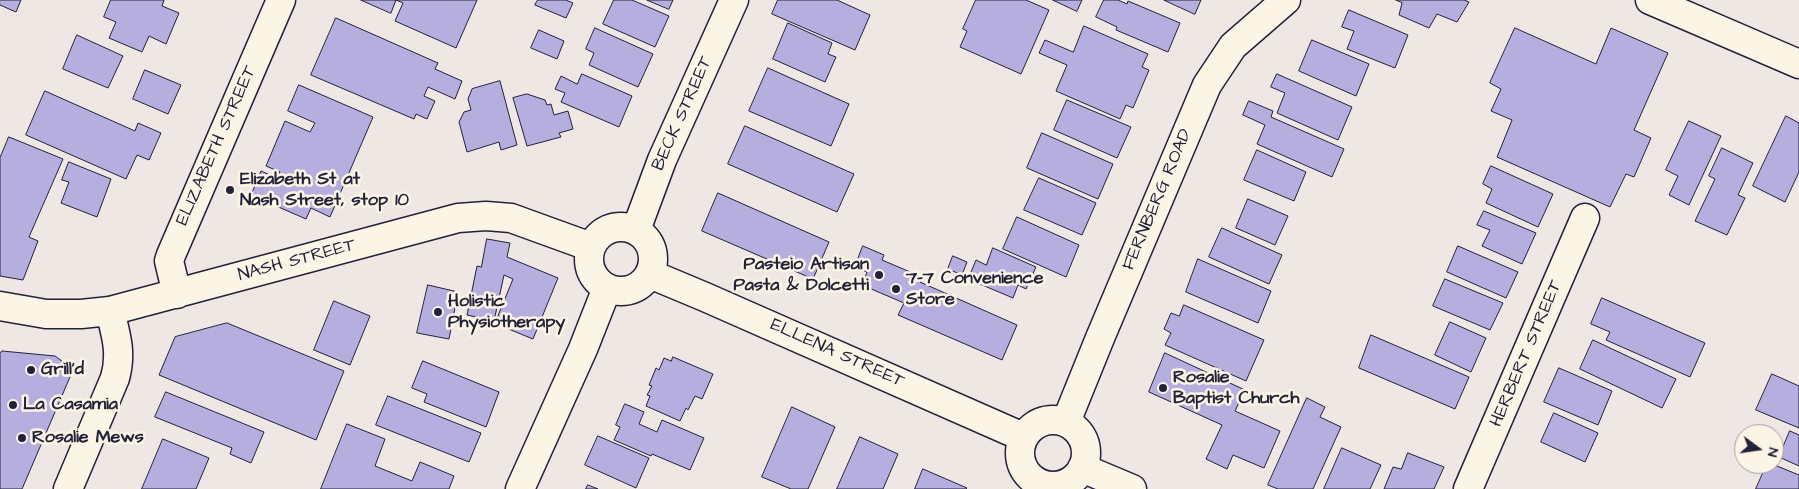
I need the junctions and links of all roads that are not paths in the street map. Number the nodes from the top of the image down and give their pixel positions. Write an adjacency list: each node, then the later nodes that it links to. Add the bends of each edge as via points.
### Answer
1 (281, 0): 11 (street, ELIZABETH STREET, via 170,255)
2 (734, 0): 7 (street, BECK STREET, via 662,160)
3 (1286, 0): 14 (street, FERNBERG ROAD, via 1233,46 1207,85)
4 (1650, 0): 5 (street)
5 (1799, 64)
6 (1585, 218): 21 (street, HERBERT STREET)
7 (636, 230): 8 (street, via 615,227 605,231); 9 (street, via 652,249)
8 (591, 247): 10 (street, via 589,257 593,275); 11 (street, NASH STREET, via 511,218 458,218)
9 (650, 274): 10 (street, via 644,283 626,292); 15 (street, ELLENA STREET)
10 (606, 288): 19 (street, via 583,349)
11 (177, 294): 13 (street, NASH STREET)
12 (0, 306): 13 (street, NASH STREET, via 46,314)
13 (110, 311): 18 (street, via 119,363)
14 (1066, 422): 15 (street, via 1047,420 1038,423); 16 (street, via 1075,428 1086,447)
15 (1023, 437): 17 (street, via 1020,458 1023,468)
16 (1082, 468): 17 (street, via 1068,482 1058,486); 20 (street)
17 (1038, 486)
18 (68, 489)
19 (520, 489)
20 (1132, 489)
21 (1468, 489)

